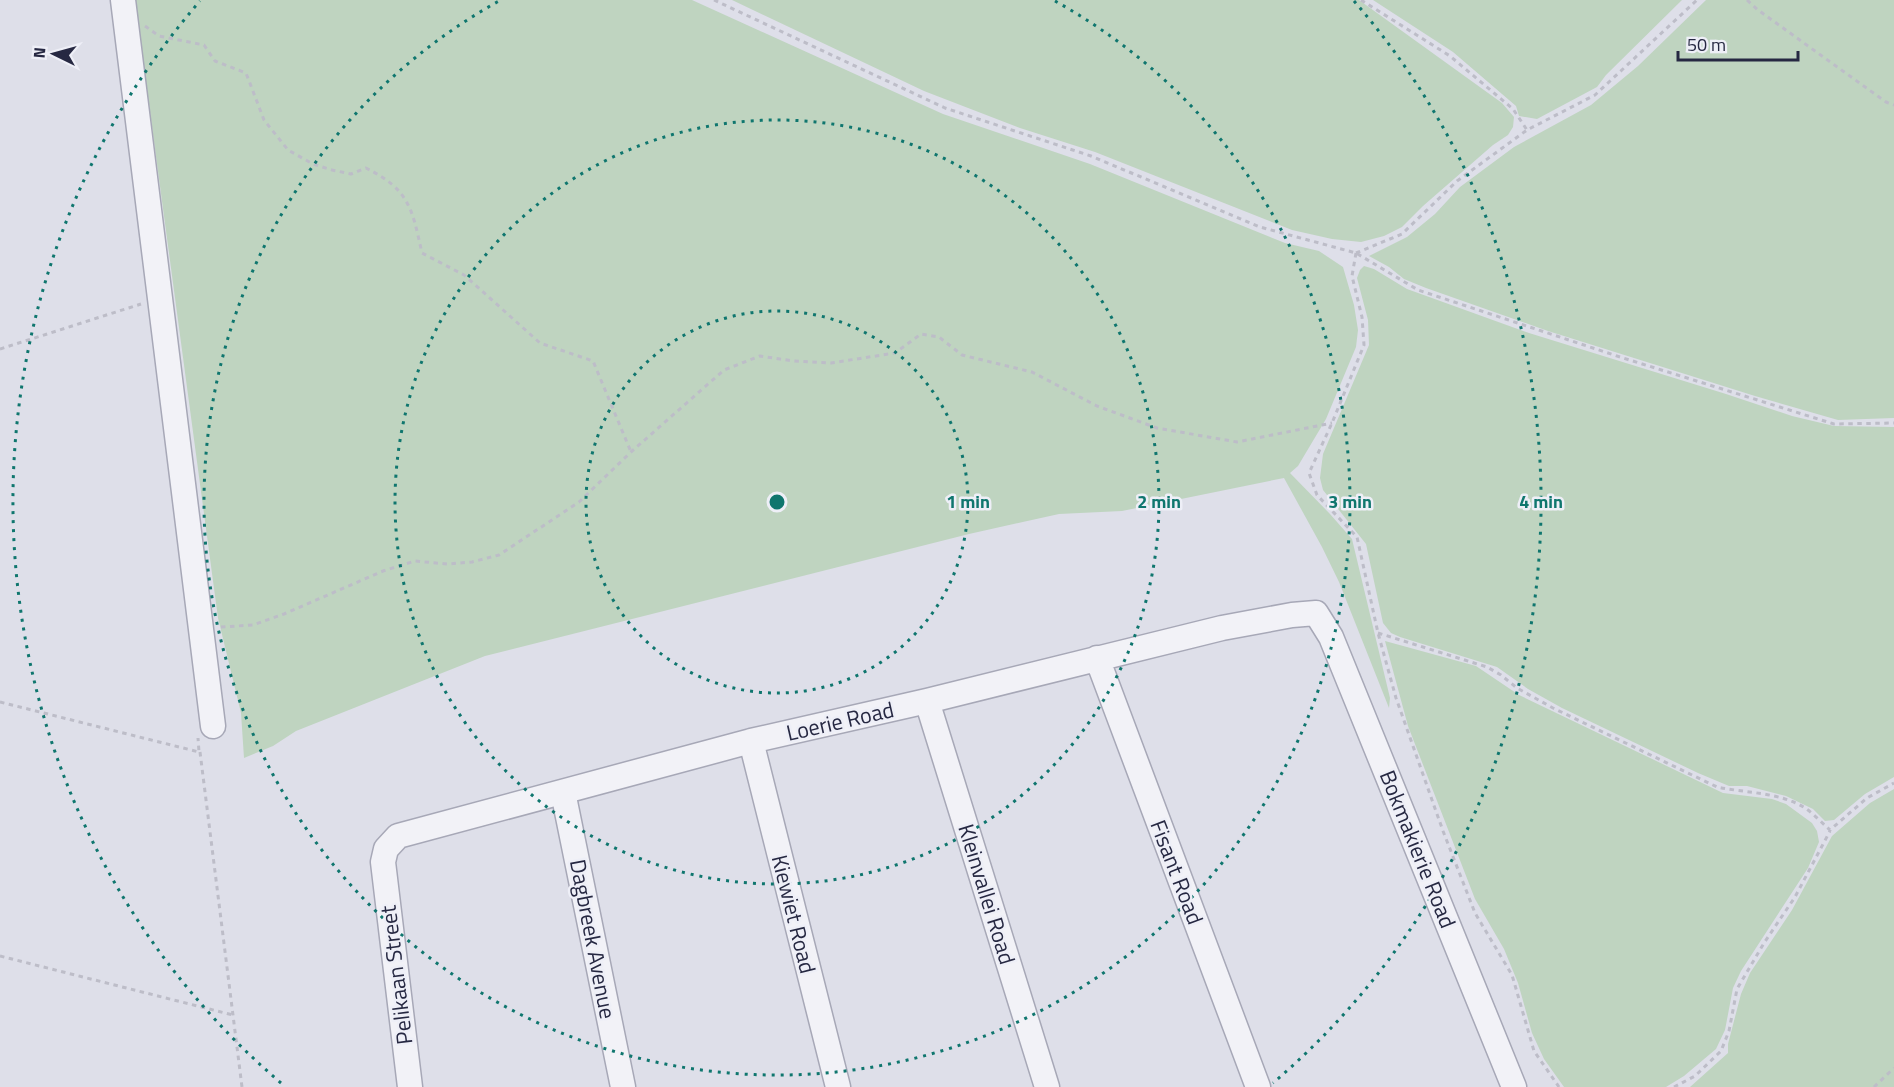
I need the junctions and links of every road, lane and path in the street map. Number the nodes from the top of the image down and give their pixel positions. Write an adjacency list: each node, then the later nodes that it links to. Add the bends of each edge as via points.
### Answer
1 (714, 0): 8 (path, via 945,108 1091,156 1260,226)
2 (1361, 0): 7 (path, via 1450,56 1513,109)
3 (1697, 0): 7 (path, via 1595,95)
4 (1747, 0): 6 (path)
5 (124, 5): 13 (path, via 159,36 204,45 215,61 246,73 264,120 288,150 332,170 351,174 366,168 383,176 406,198 422,253 465,275 540,343 592,361); 15 (street)
6 (1894, 105)
7 (1527, 130): 8 (path, via 1457,181 1402,234)
8 (1356, 253): 11 (path, via 1352,276 1364,345); 12 (path, via 1418,290 1764,403 1834,424)
9 (142, 304): 10 (path)
10 (0, 348)
11 (1332, 423): 13 (path, via 1237,442 1157,428 1097,406 1032,372 962,355 939,337 921,334 895,353 831,363 760,356 724,370); 16 (path, via 1309,472 1317,495 1357,537)
12 (1894, 423)
13 (631, 452): 15 (path, via 579,502 499,555 472,562 415,561 253,625)
14 (1316, 613): 17 (street, Loerie Road, via 1222,627); 36 (street, Bokmakierie Road, via 1332,637)
15 (201, 626): 20 (street)
16 (1378, 633): 25 (path, via 1487,667 1544,703 1717,787 1786,799 1805,808); 37 (path, via 1395,698 1475,913 1512,975 1534,1051)
17 (1097, 658): 18 (street, Loerie Road); 35 (street, Fisant Road)
18 (927, 701): 21 (street, Loerie Road); 34 (street, Kleinvallei Road)
19 (0, 702): 22 (path)
20 (205, 728): 22 (path)
21 (751, 741): 24 (street, Loerie Road); 33 (street, Kiewiet Road)
22 (200, 752): 28 (path)
23 (1894, 783): 25 (path, via 1867,798)
24 (563, 792): 26 (street, Loerie Road, via 398,836 386,849); 32 (street, Dagbreek Avenue)
25 (1830, 830): 38 (path, via 1795,897 1737,989 1729,1031 1720,1051 1695,1076)
26 (383, 862): 31 (street, Pelikaan Street)
27 (0, 956): 28 (path)
28 (232, 1015): 30 (path)
29 (1894, 1068): 39 (path)
30 (242, 1087)
31 (410, 1087)
32 (623, 1087)
33 (838, 1087)
34 (1047, 1087)
35 (1258, 1087)
36 (1514, 1087)
37 (1559, 1087)
38 (1674, 1087)
39 (1874, 1087)

